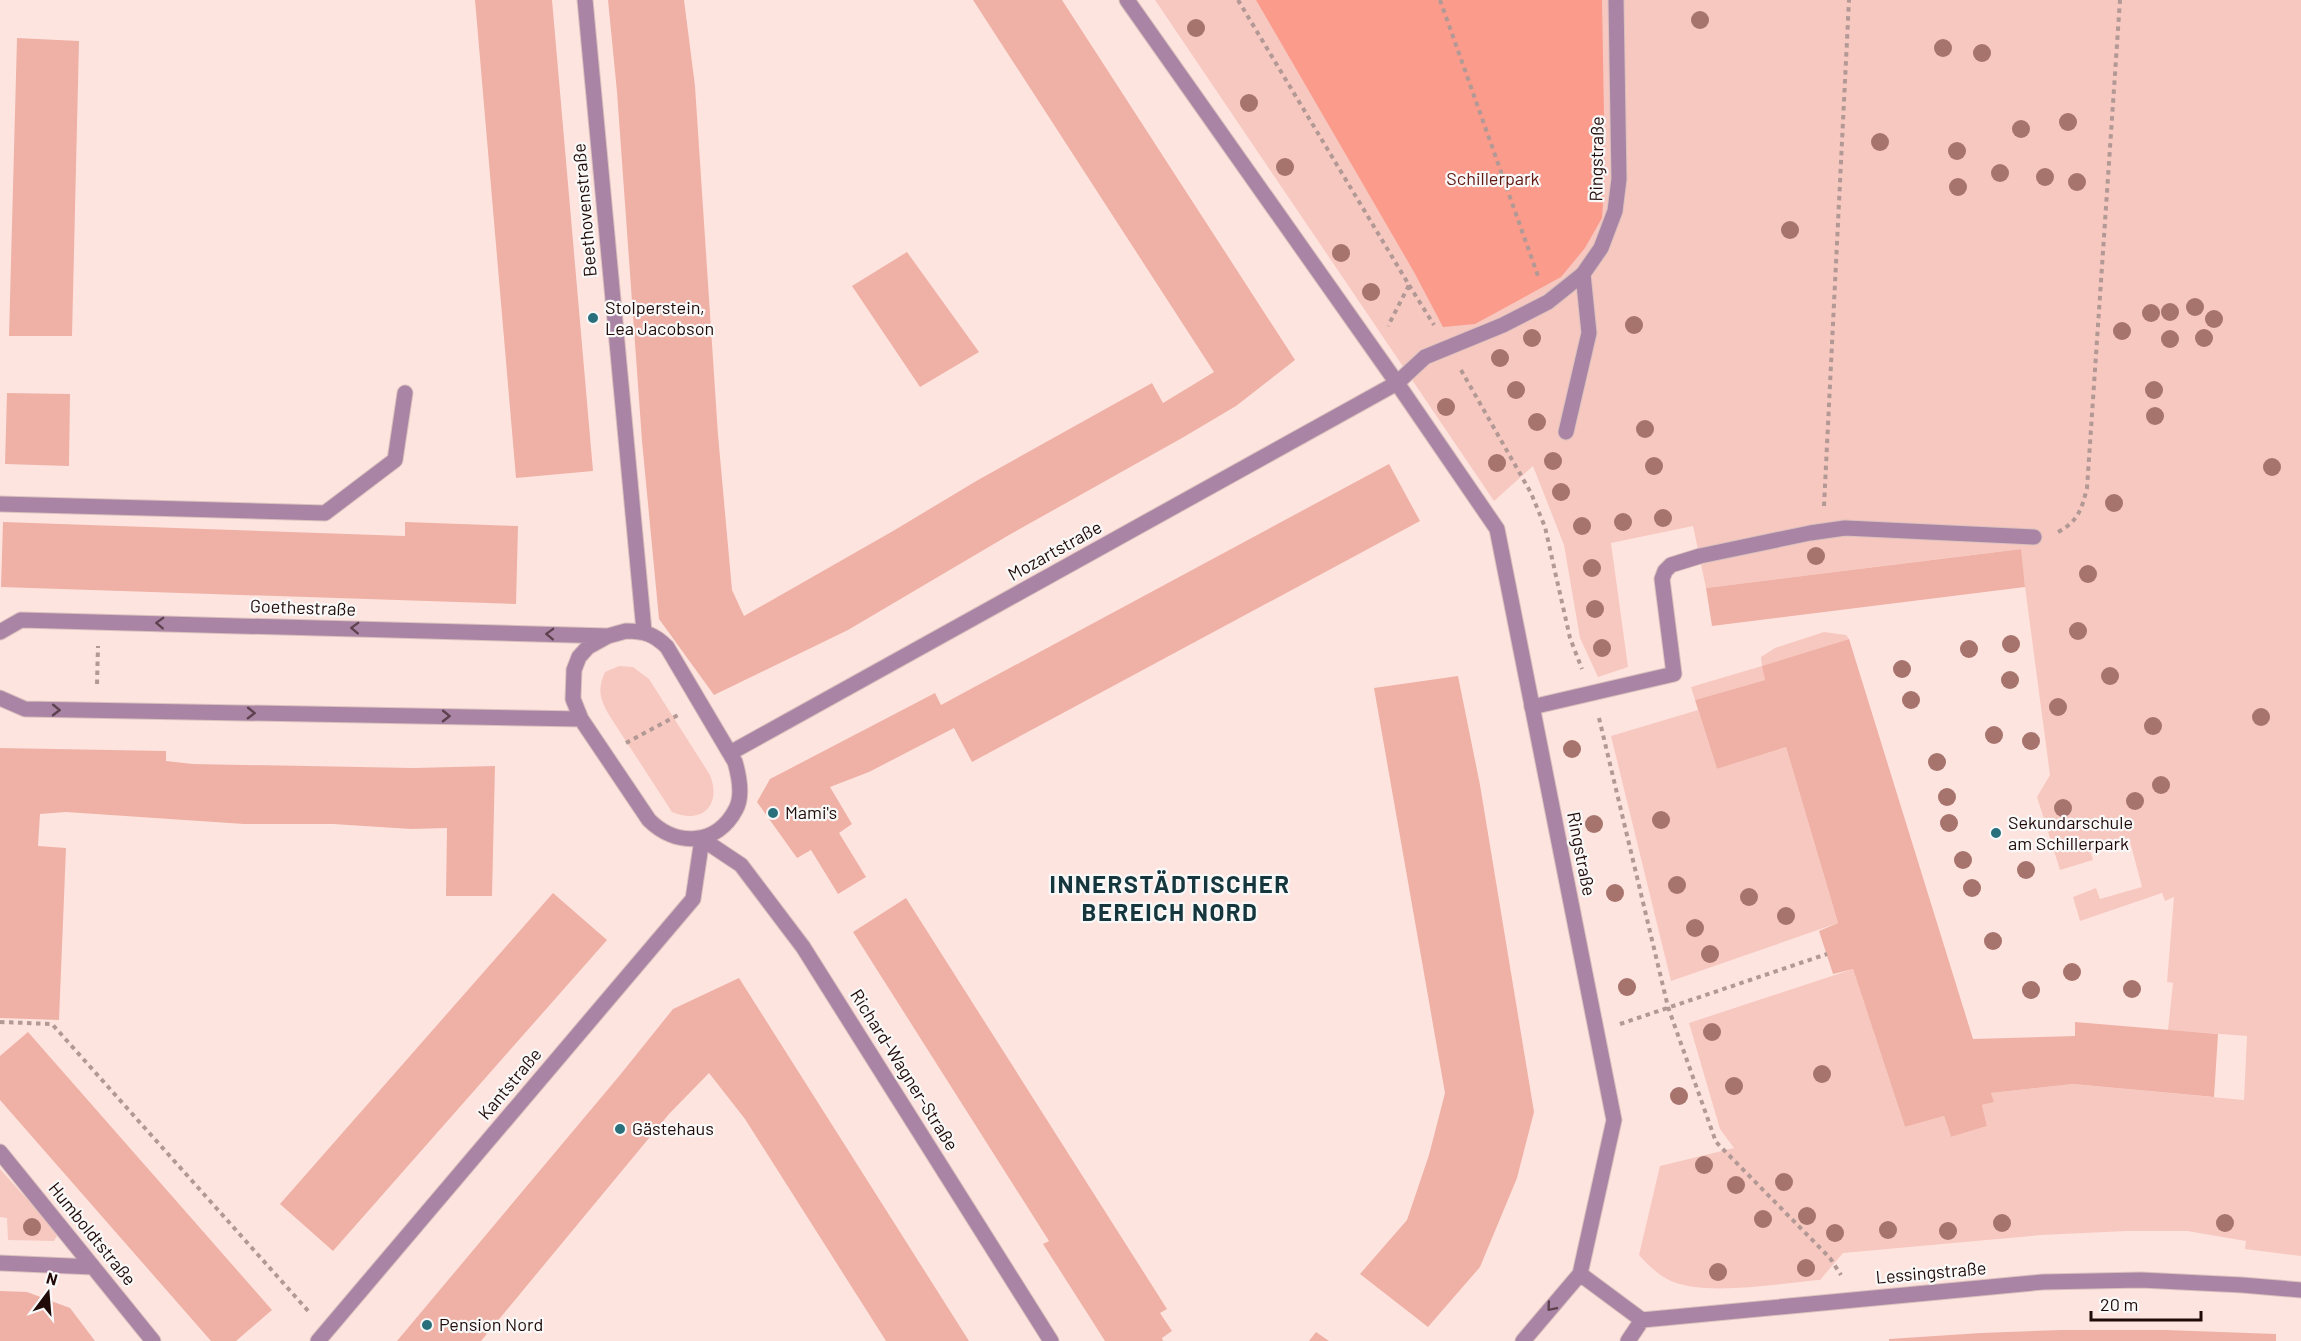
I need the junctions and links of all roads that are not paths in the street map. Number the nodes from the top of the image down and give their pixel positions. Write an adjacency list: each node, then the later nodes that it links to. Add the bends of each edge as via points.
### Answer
1 (585, 0): 10 (street, Beethovenstraße)
2 (1127, 0): 5 (street, Ringstraße)
3 (1616, 0): 4 (street, Ringstraße, via 1619,179 1615,211 1601,248)
4 (1582, 274): 5 (street, Ringstraße, via 1548,303 1425,357); 7 (street, via 1589,333)
5 (1397, 382): 14 (street, Ringstraße, via 1497,529); 16 (street, Mozartstraße)
6 (405, 393): 8 (street, via 395,460 325,513)
7 (1566, 432)
8 (0, 504)
9 (2034, 537): 14 (street, via 1845,528 1671,565 1662,579 1674,674)
10 (644, 631): 12 (street); 16 (street, via 666,647)
11 (0, 632): 12 (street, Goethestraße, one-way to 11, via 21,620)
12 (608, 636): 15 (street, via 588,646 574,670 573,699)
13 (0, 698): 15 (street, one-way to 15, via 25,709)
14 (1532, 707): 21 (street, Ringstraße, via 1614,1120)
15 (581, 719): 17 (street, via 660,831 671,837)
16 (730, 753): 17 (street, via 740,777 737,807 728,821)
17 (702, 838): 24 (street, Kantstraße, via 693,899); 26 (street, Richard-Wagner-Straße, via 741,865 803,947)
18 (0, 1152): 20 (street, Humboldtstraße)
19 (0, 1263): 20 (street)
20 (93, 1267): 25 (street, Humboldtstraße)
21 (1580, 1274): 23 (street); 27 (street, Ringstraße, one-way to 27)
22 (2301, 1290): 23 (street, Lessingstraße, via 2141,1280 2043,1282)
23 (1642, 1320): 28 (street)
24 (322, 1336)
25 (153, 1341)
26 (1051, 1341)
27 (1523, 1341)
28 (1628, 1341)

